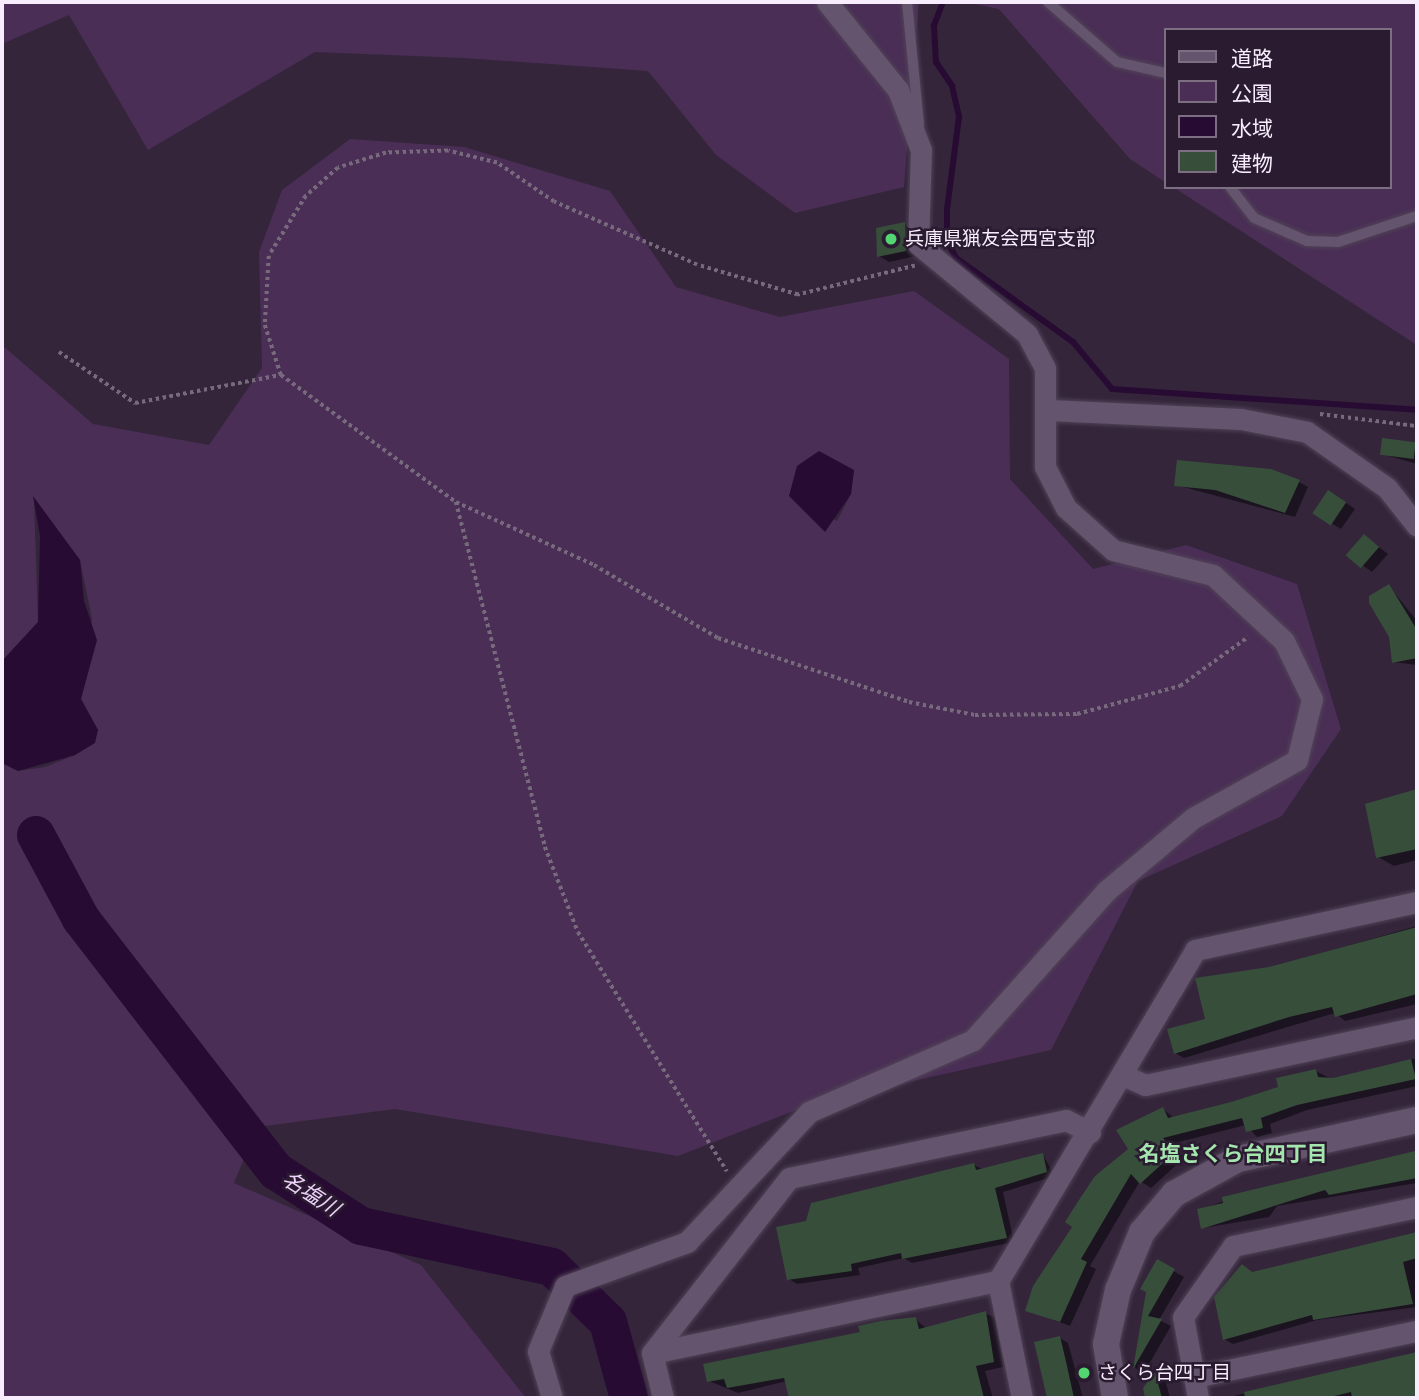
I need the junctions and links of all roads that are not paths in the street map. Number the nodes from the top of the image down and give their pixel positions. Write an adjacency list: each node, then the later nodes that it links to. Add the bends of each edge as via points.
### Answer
1 (827, 2): 5 (street, via 898,90)
2 (907, 2): 5 (lane)
3 (1048, 2): 4 (lane, via 1117,62)
4 (1164, 73)
5 (921, 150): 8 (street, via 918,244 929,258 1027,334 1045,368)
6 (1232, 189): 7 (lane, via 1254,218 1307,241 1338,242)
7 (1417, 216)
8 (1049, 410): 9 (street, via 1241,418 1307,432 1387,488); 20 (street, via 1045,467 1066,508 1113,550 1213,576 1283,642 1312,699 1297,760 1193,818 1106,891 972,1040 809,1112 743,1189 687,1242 565,1286 538,1351)
9 (1416, 521)
10 (1417, 902): 12 (street, via 1195,950)
11 (1417, 1027): 12 (street, via 1145,1085)
12 (1125, 1076): 14 (street)
13 (1417, 1120): 23 (street, via 1238,1159 1174,1194 1135,1246 1107,1324)
14 (1090, 1132): 16 (street); 18 (street, via 1066,1120 789,1178)
15 (1417, 1207): 19 (street, via 1233,1245 1183,1317)
16 (998, 1281): 18 (street); 22 (street)
17 (1417, 1331): 19 (street)
18 (652, 1353): 21 (street)
19 (1194, 1377): 24 (street)
20 (552, 1398)
21 (663, 1398)
22 (1022, 1398)
23 (1115, 1398)
24 (1198, 1398)

